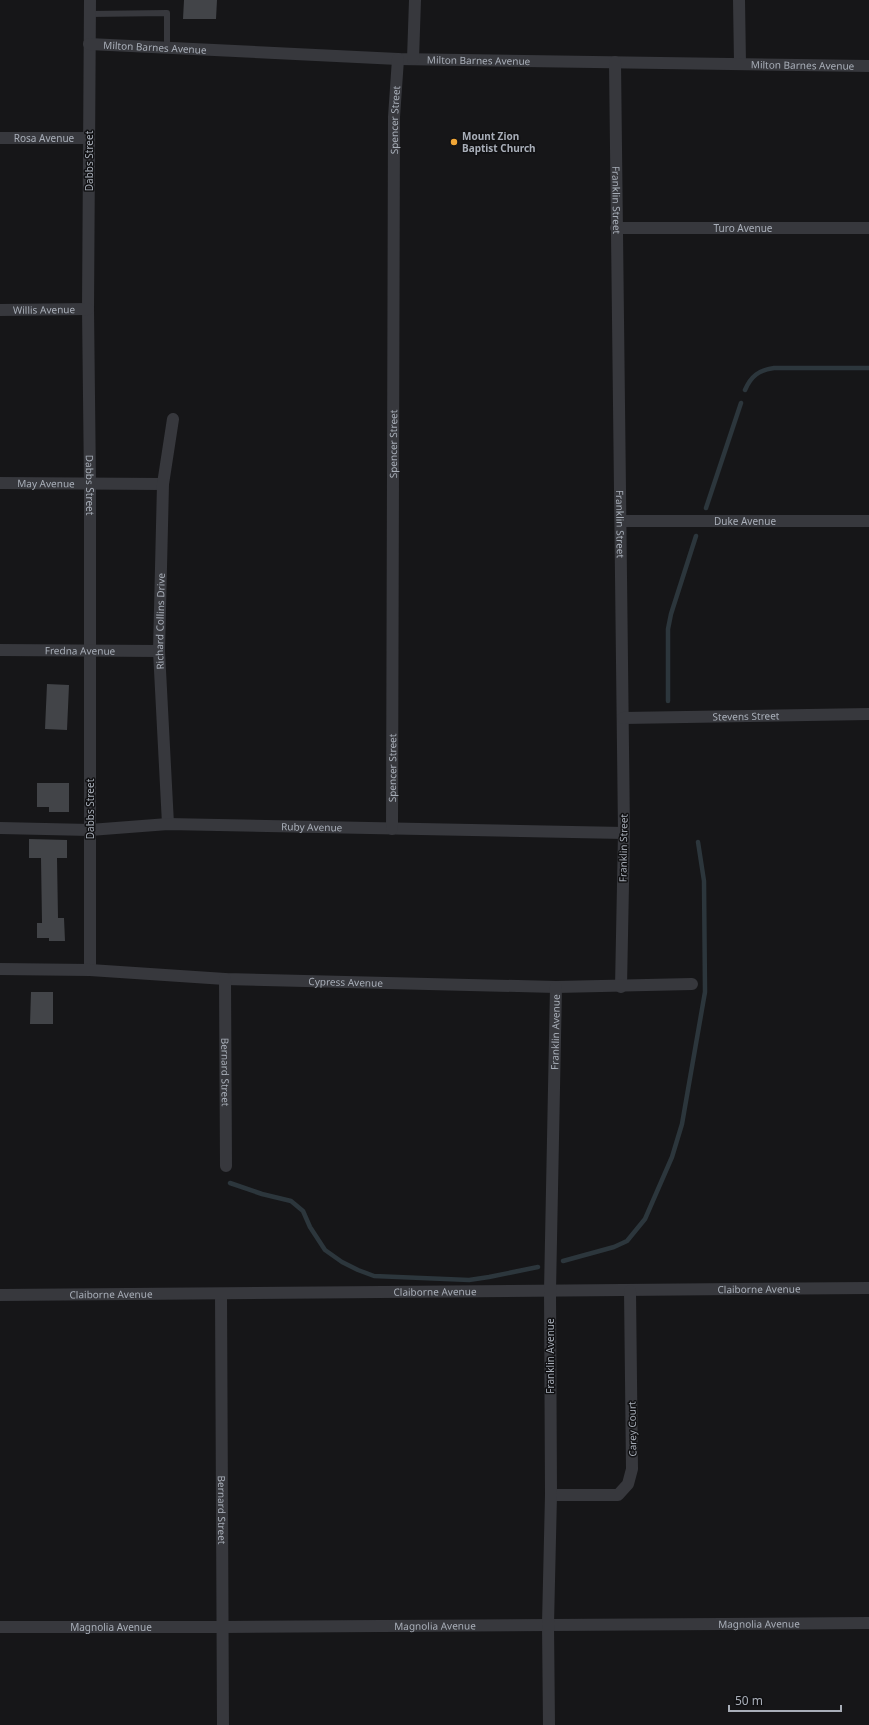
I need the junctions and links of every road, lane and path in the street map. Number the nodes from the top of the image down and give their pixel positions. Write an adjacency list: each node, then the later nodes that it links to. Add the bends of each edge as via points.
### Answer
1 (90, 0): 4 (street, Dabbs Street)
2 (415, 0): 8 (street)
3 (739, 0): 10 (street)
4 (89, 14): 5 (street, Dabbs Street); 6 (lane, via 167,13)
5 (89, 44): 6 (street, Milton Barnes Avenue); 13 (street, Dabbs Street)
6 (167, 48): 7 (street, Milton Barnes Avenue)
7 (398, 59): 8 (street, Milton Barnes Avenue); 31 (street, Spencer Street, via 394,117)
8 (413, 59): 9 (street, Milton Barnes Avenue)
9 (615, 62): 10 (street, Milton Barnes Avenue); 14 (street, Franklin Street)
10 (740, 63): 11 (street, Milton Barnes Avenue)
11 (869, 66)
12 (0, 138): 13 (street, Rosa Avenue)
13 (89, 138): 16 (street, Dabbs Street)
14 (616, 228): 15 (street, Turo Avenue); 22 (street, Franklin Street)
15 (869, 228)
16 (88, 309): 17 (street, Willis Avenue); 20 (street, Dabbs Street)
17 (0, 310)
18 (173, 419): 21 (street, Richard Collins Drive)
19 (0, 483): 20 (street, May Avenue)
20 (90, 484): 21 (street, May Avenue); 24 (street, Dabbs Street)
21 (163, 484): 26 (street, Richard Collins Drive)
22 (622, 521): 23 (street, Duke Avenue); 28 (street, Franklin Street)
23 (869, 521)
24 (89, 649): 25 (street, Fredna Avenue); 26 (street, Fredna Avenue); 32 (street, Dabbs Street)
25 (0, 650)
26 (159, 651): 29 (street, Richard Collins Drive)
27 (869, 714): 28 (street, Stevens Street)
28 (623, 718): 33 (street, Franklin Street)
29 (168, 824): 31 (street, Ruby Avenue); 32 (street, Ruby Avenue)
30 (0, 828): 32 (street, Ruby Avenue)
31 (392, 829): 33 (street, Ruby Avenue)
32 (90, 830): 35 (street, Dabbs Street)
33 (624, 833): 39 (street, Franklin Street)
34 (0, 969): 35 (street, Cypress Avenue)
35 (90, 970): 36 (street, Cypress Avenue)
36 (225, 979): 38 (street, Cypress Avenue); 40 (street, Bernard Street)
37 (692, 984): 39 (street, Cypress Avenue)
38 (556, 987): 39 (street, Cypress Avenue); 43 (street, Franklin Avenue)
39 (621, 987)
40 (226, 1166)
41 (869, 1288): 42 (street, Claiborne Avenue)
42 (630, 1291): 43 (street, Claiborne Avenue); 46 (street, Carey Court, via 632,1469 628,1484 618,1495)
43 (550, 1292): 44 (street, Claiborne Avenue); 46 (street, Franklin Avenue)
44 (221, 1294): 45 (street, Claiborne Avenue); 50 (street, Bernard Street)
45 (0, 1295)
46 (551, 1495): 48 (street, Franklin Avenue)
47 (869, 1623): 48 (street, Magnolia Avenue)
48 (548, 1624): 50 (street, Magnolia Avenue); 52 (street, Franklin Avenue)
49 (0, 1627): 50 (street, Magnolia Avenue)
50 (222, 1627): 51 (street, Bernard Street)
51 (223, 1725)
52 (549, 1725)

